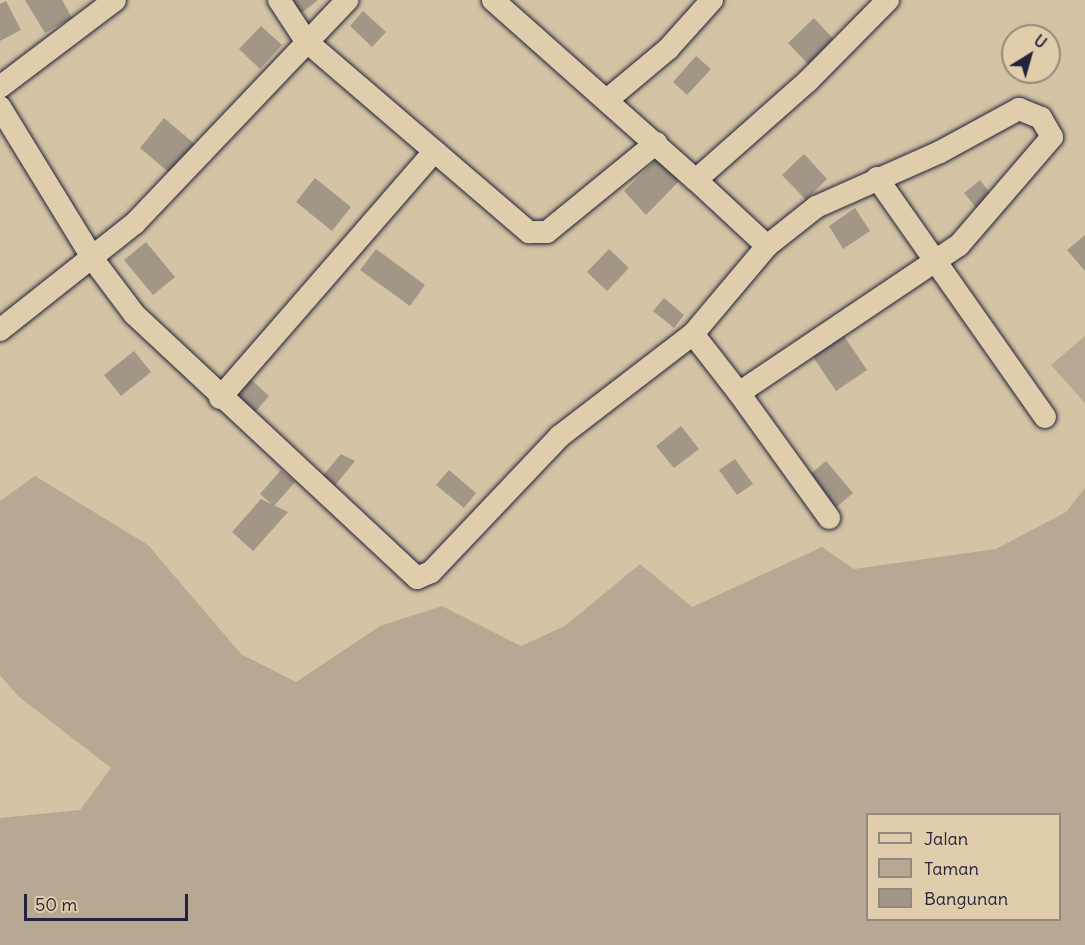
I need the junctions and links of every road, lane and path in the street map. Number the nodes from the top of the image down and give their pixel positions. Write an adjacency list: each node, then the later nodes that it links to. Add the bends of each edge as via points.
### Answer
1 (116, 0): 8 (street)
2 (279, 0): 7 (street)
3 (348, 0): 7 (street)
4 (493, 0): 9 (street)
5 (712, 0): 9 (street, via 668,49)
6 (888, 0): 14 (street, via 808,81)
7 (306, 41): 12 (street); 16 (street, via 135,223)
8 (0, 87)
9 (607, 100): 11 (street)
10 (0, 107): 16 (street)
11 (656, 143): 12 (street, via 541,235 518,226); 14 (street)
12 (435, 152): 21 (street)
13 (877, 178): 15 (street, via 816,207); 17 (street); 17 (street, via 940,152 1019,109 1041,118 1052,137 999,193 979,224)
14 (696, 180): 15 (street)
15 (767, 246): 19 (street)
16 (93, 259): 18 (street); 21 (street, via 134,314)
17 (934, 265): 20 (street); 22 (street)
18 (0, 330)
19 (693, 334): 20 (street); 21 (street, via 545,450 423,578 407,574)
20 (739, 393): 23 (street)
21 (220, 398)
22 (1045, 417)
23 (829, 518)

